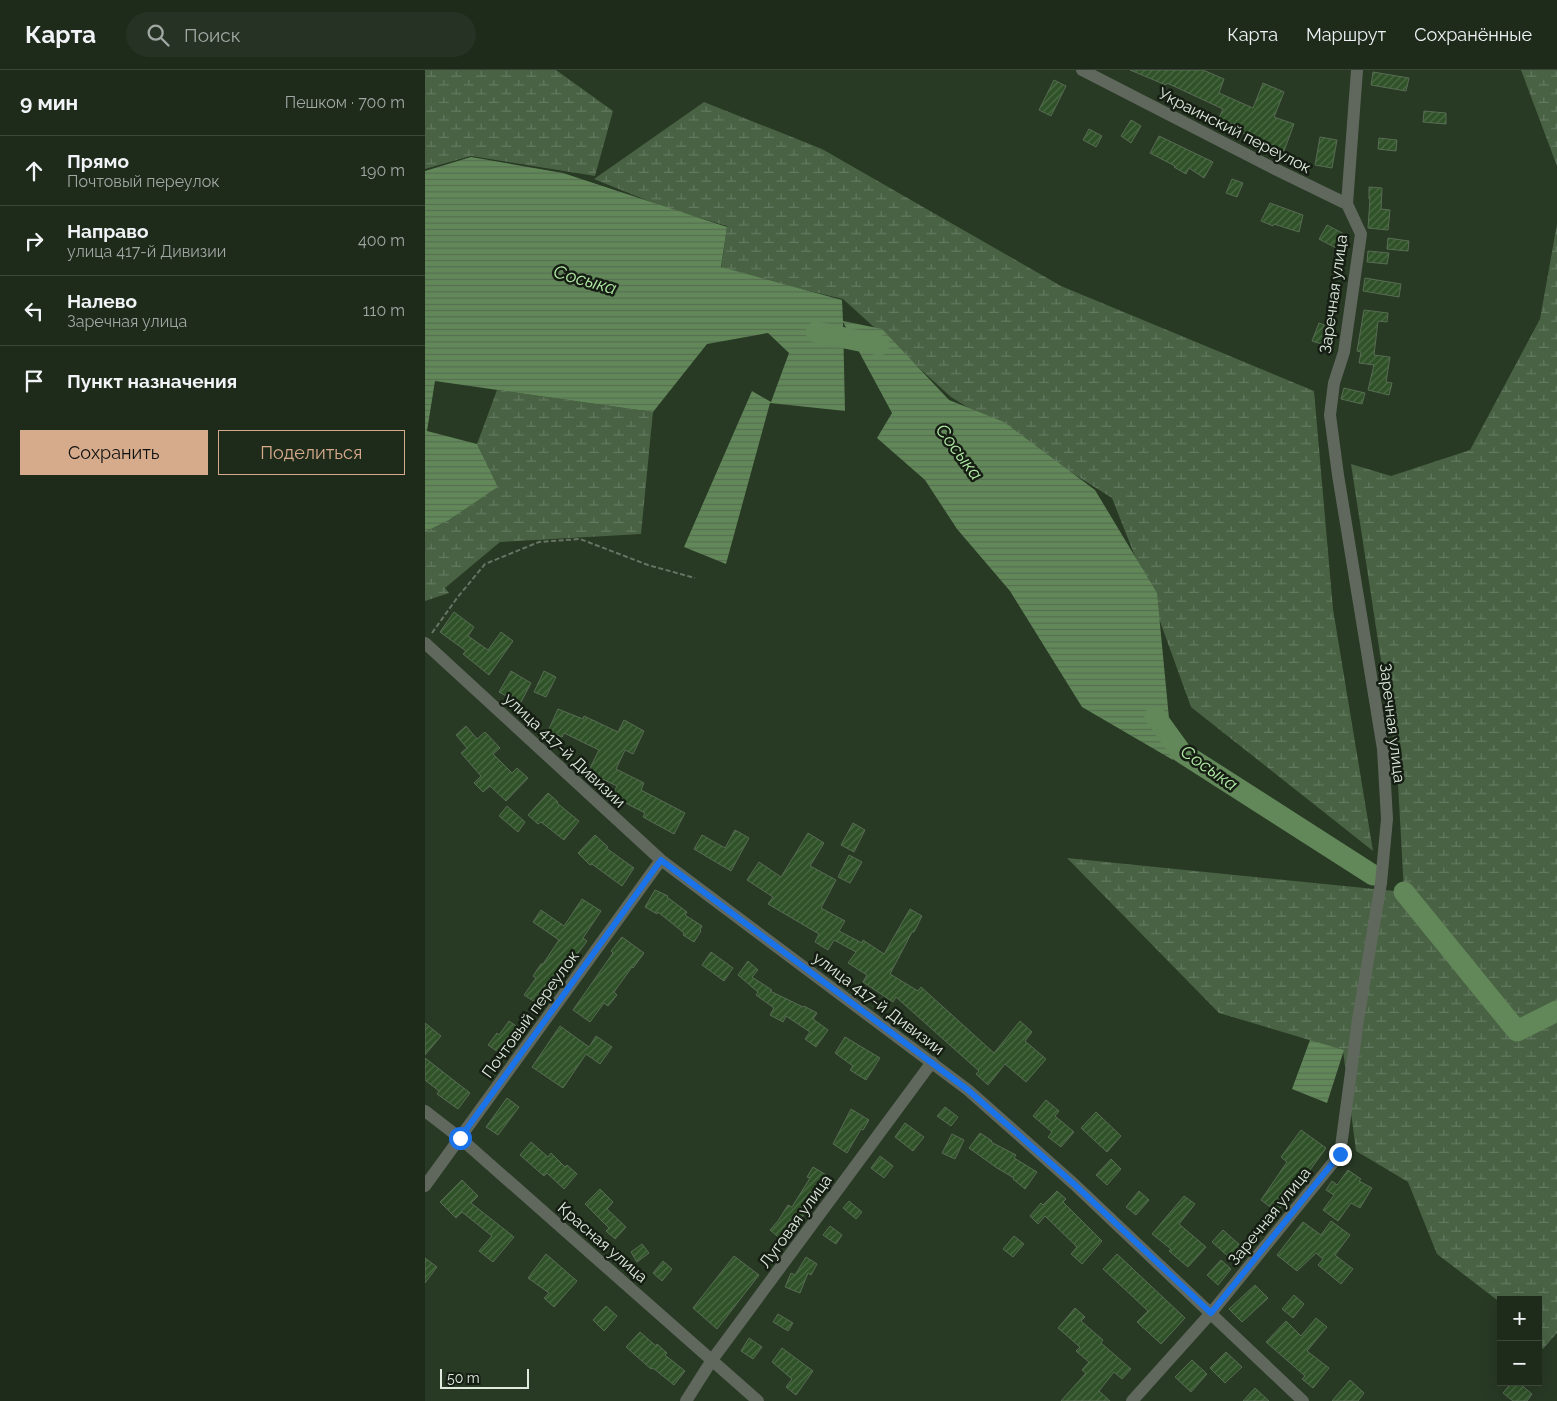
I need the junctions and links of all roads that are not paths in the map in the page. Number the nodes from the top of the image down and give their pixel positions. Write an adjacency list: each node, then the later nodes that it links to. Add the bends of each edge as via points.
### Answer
1 (1082, 70): 3 (street, Украинский переулок)
2 (1357, 70): 3 (street, Заречная улица)
3 (1347, 204): 10 (street, Заречная улица, via 1361,234 1344,352 1334,382 1330,415 1383,749 1387,818 1381,883 1357,1020 1340,1154)
4 (428, 639): 5 (street, улица 417-й Дивизии)
5 (661, 860): 6 (street, улица 417-й Дивизии); 8 (street, Почтовый переулок)
6 (932, 1062): 10 (street, улица 417-й Дивизии, via 1074,1184); 11 (street, Луговая улица)
7 (425, 1111): 8 (street, Красная улица)
8 (460, 1138): 9 (street, Почтовый переулок); 11 (street, Красная улица)
9 (425, 1186)
10 (1211, 1313): 14 (street, Заречная улица); 15 (street, улица 417-й Дивизии)
11 (712, 1360): 12 (street, Луговая улица); 13 (street, Красная улица)
12 (686, 1401)
13 (758, 1401)
14 (1132, 1401)
15 (1303, 1401)

